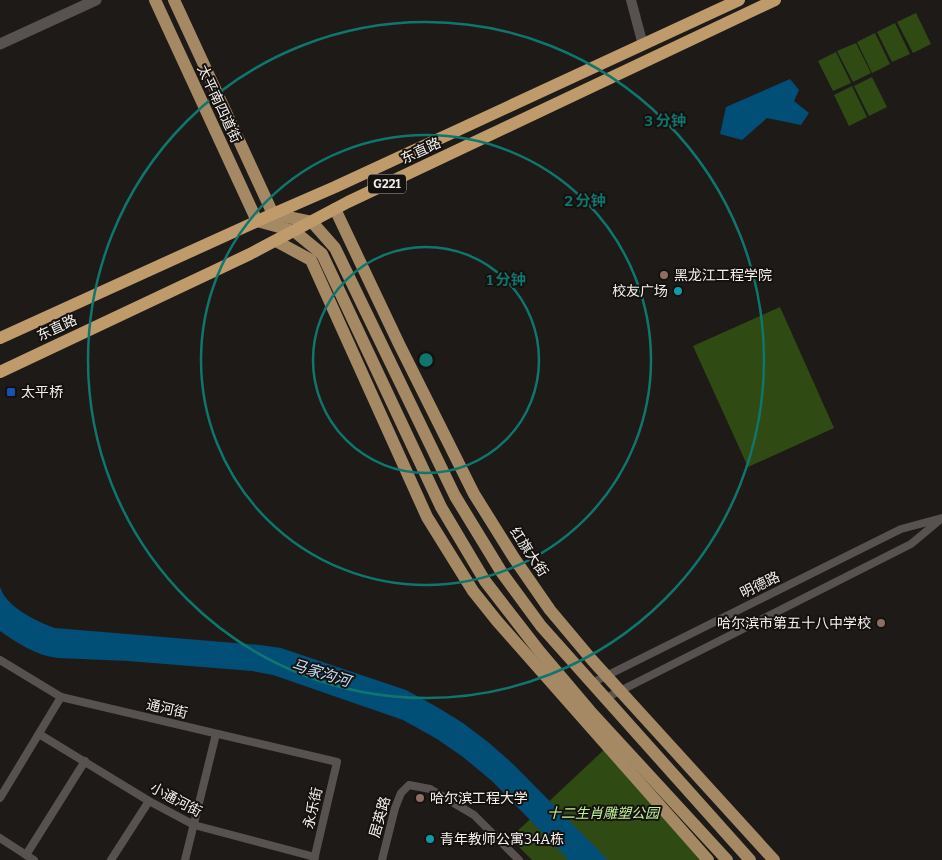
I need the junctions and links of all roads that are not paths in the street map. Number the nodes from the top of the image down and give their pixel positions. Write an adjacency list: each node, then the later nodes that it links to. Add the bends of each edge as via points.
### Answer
1 (96, 0): 7 (main road)
2 (155, 0): 11 (main road, 太平南四道街)
3 (174, 0): 10 (main road, 太平南四道街)
4 (631, 0): 8 (street)
5 (739, 0): 8 (highway, 东直路 / G221)
6 (776, 0): 9 (highway, 东直路 / G221)
7 (0, 44)
8 (643, 45): 10 (highway, 东直路 / G221)
9 (335, 209): 12 (highway, 东直路 / G221); 19 (main road, 红旗大街, via 474,494 550,610)
10 (273, 214): 11 (highway, 东直路 / G221); 12 (main road)
11 (256, 221): 13 (main road); 15 (highway, 东直路 / G221)
12 (312, 222): 13 (highway, 东直路 / G221); 20 (main road, via 335,248 455,496 502,573 535,618)
13 (294, 231): 14 (highway, 东直路 / G221); 40 (main road, via 322,254 441,507 485,581 590,711)
14 (276, 241): 16 (highway, 东直路 / G221); 39 (main road, via 311,260 427,517 473,591)
15 (0, 338)
16 (0, 372)
17 (942, 518): 19 (street, 明德路, via 901,529); 21 (street, 明德路, via 911,544)
18 (0, 660): 22 (street, 通河街)
19 (606, 676): 20 (street, 明德路); 21 (main road, 红旗大街)
20 (592, 682): 23 (main road)
21 (620, 690): 23 (street, 明德路); 42 (main road, 红旗大街)
22 (61, 697): 24 (street); 25 (street, 通河街)
23 (606, 698): 41 (main road)
24 (39, 734): 26 (street, 小通河街); 28 (street)
25 (216, 734): 27 (street, 通河街); 30 (street)
26 (85, 761): 29 (street, 小通河街); 32 (street)
27 (337, 762): 33 (street, 永乐街)
28 (0, 798)
29 (149, 801): 30 (street, 小通河街); 35 (street)
30 (194, 825): 33 (street, 小通河街); 36 (street)
31 (0, 838): 32 (street)
32 (26, 855): 34 (street)
33 (314, 858)
34 (34, 860)
35 (111, 860)
36 (185, 860)
37 (382, 860): 38 (street, 居英路, via 395,808 401,793 409,785 430,789 474,814)
38 (519, 860)
39 (708, 860)
40 (726, 860)
41 (750, 860)
42 (774, 860)

